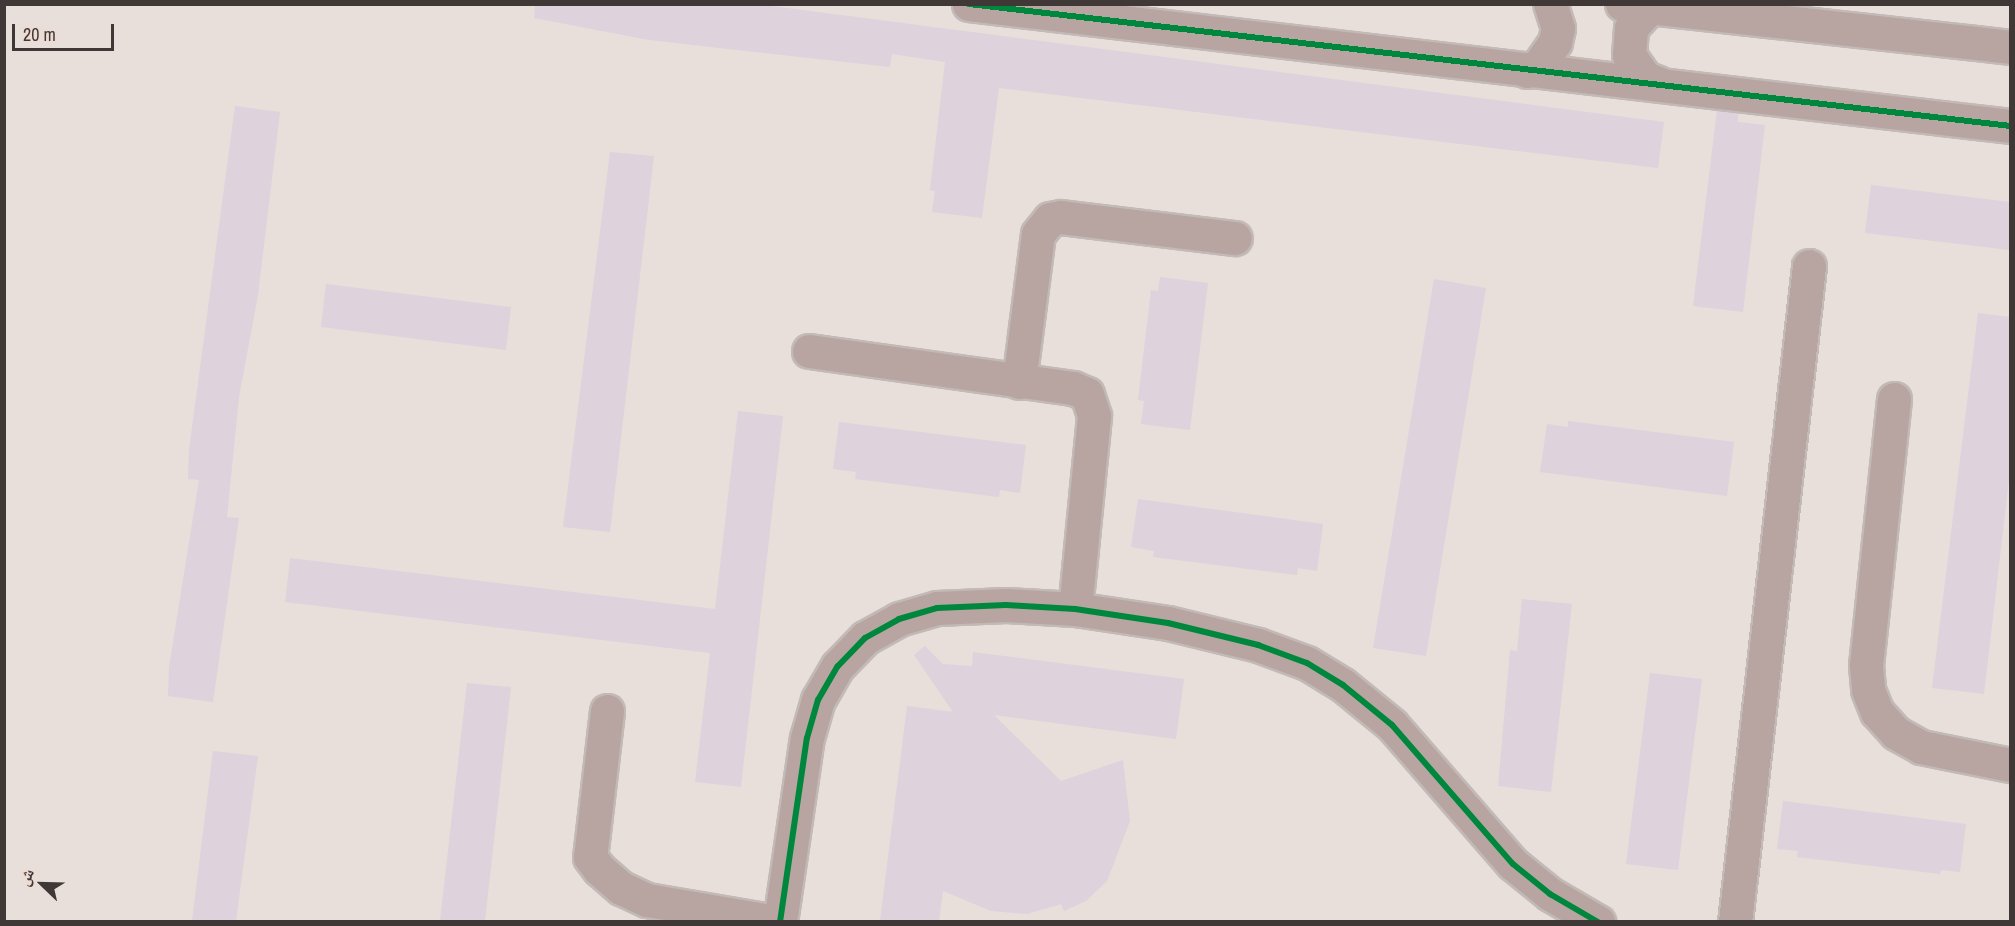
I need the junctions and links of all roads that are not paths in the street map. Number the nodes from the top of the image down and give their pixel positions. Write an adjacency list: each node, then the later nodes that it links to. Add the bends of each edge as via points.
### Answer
1 (969, 4): 5 (street)
2 (1550, 4): 5 (street, via 1558,28 1555,42 1539,64)
3 (1635, 6): 4 (street); 6 (street, via 1629,56 1646,78)
4 (2010, 47)
5 (1527, 70): 6 (street)
6 (1658, 83): 7 (street)
7 (2010, 126)
8 (1235, 238): 11 (street, via 1061,217 1050,219 1038,234)
9 (1809, 266): 18 (street)
10 (809, 351): 11 (street)
11 (1019, 382): 13 (street, via 1081,390 1094,408)
12 (1894, 399): 15 (street, via 1866,665 1868,690 1877,712 1896,733 1921,747)
13 (1075, 609): 16 (street, via 937,608 899,619 866,638 838,666 818,700 807,738); 17 (street, via 1168,623 1258,645 1307,663 1343,685 1392,725 1513,864 1550,894)
14 (608, 711): 16 (street, via 590,857 621,888 647,900)
15 (2010, 765)
16 (778, 921)
17 (1598, 921)
18 (1735, 921)

